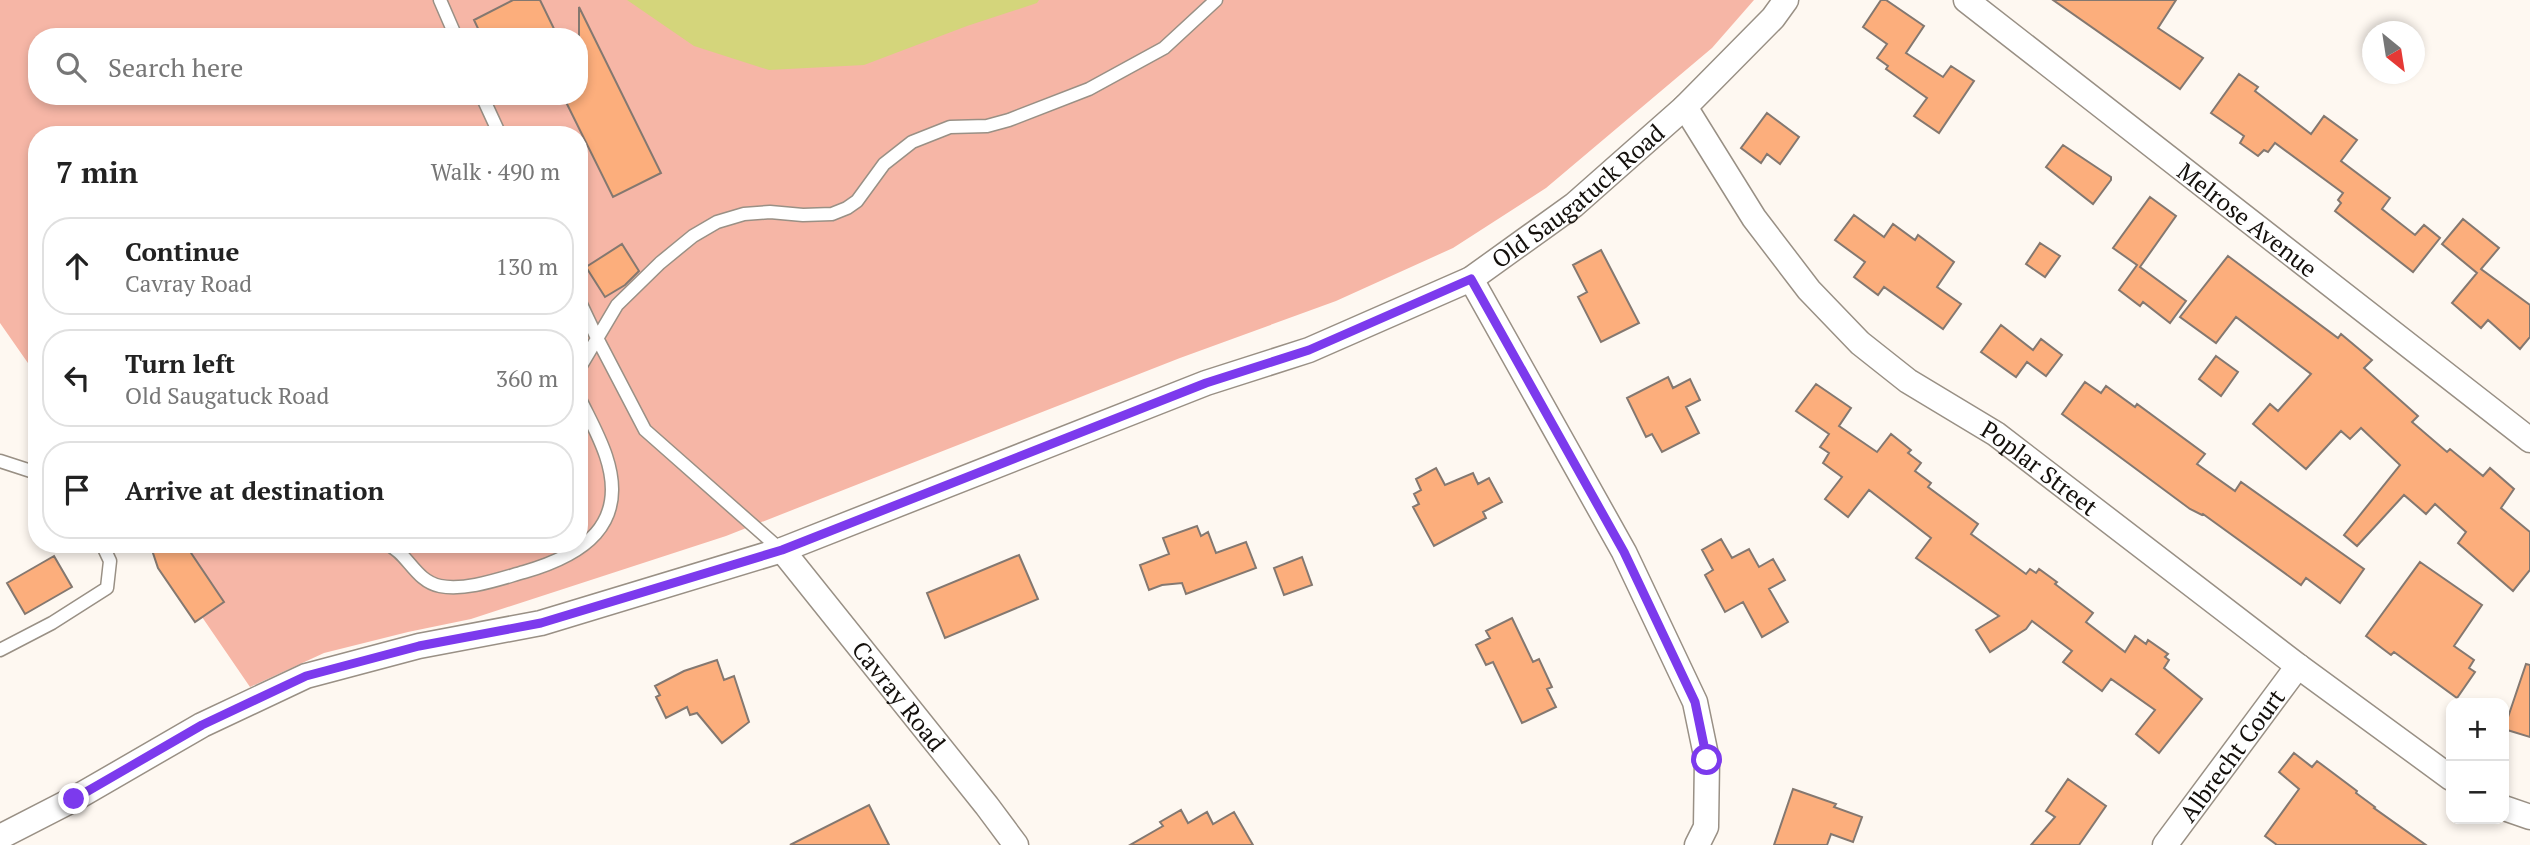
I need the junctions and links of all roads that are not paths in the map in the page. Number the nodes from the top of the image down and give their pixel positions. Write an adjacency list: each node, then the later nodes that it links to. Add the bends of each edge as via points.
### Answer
1 (440, 0): 5 (lane)
2 (1216, 0): 11 (lane, via 1164,48 1089,89 1009,120 950,127 912,142 884,163 847,208 832,214 744,214 717,222 660,263 617,306)
3 (1786, 0): 7 (street, Old Saugatuck Road)
4 (1966, 0): 14 (street, Melrose Avenue)
5 (452, 28)
6 (486, 105): 8 (lane)
7 (1685, 107): 9 (street, Old Saugatuck Road, via 1574,205); 23 (street, Poplar Street, via 1754,218 1809,290 1860,343 1908,381 1996,434)
8 (496, 126)
9 (1471, 279): 18 (street, Old Saugatuck Road, via 1309,350 1206,383); 29 (street, via 1624,552 1695,702 1707,760 1706,827)
10 (588, 319): 11 (lane)
11 (597, 338): 12 (lane); 18 (lane, via 645,430)
12 (588, 354)
13 (588, 417): 17 (lane, via 611,473 608,511)
14 (2530, 440)
15 (0, 461): 16 (lane)
16 (28, 470)
17 (588, 544)
18 (782, 550): 27 (street, Old Saugatuck Road, via 541,623 419,646 306,676 202,725); 28 (street, Cavray Road)
19 (106, 553): 22 (lane, via 110,561 107,588)
20 (400, 553): 21 (lane, via 423,579 440,586 462,586 554,564)
21 (572, 553)
22 (0, 650)
23 (2298, 666): 24 (street, Poplar Street); 30 (street, Albrecht Court)
24 (2446, 774)
25 (2509, 810): 26 (street)
26 (2530, 817)
27 (0, 837)
28 (1016, 845)
29 (1697, 845)
30 (2165, 845)

